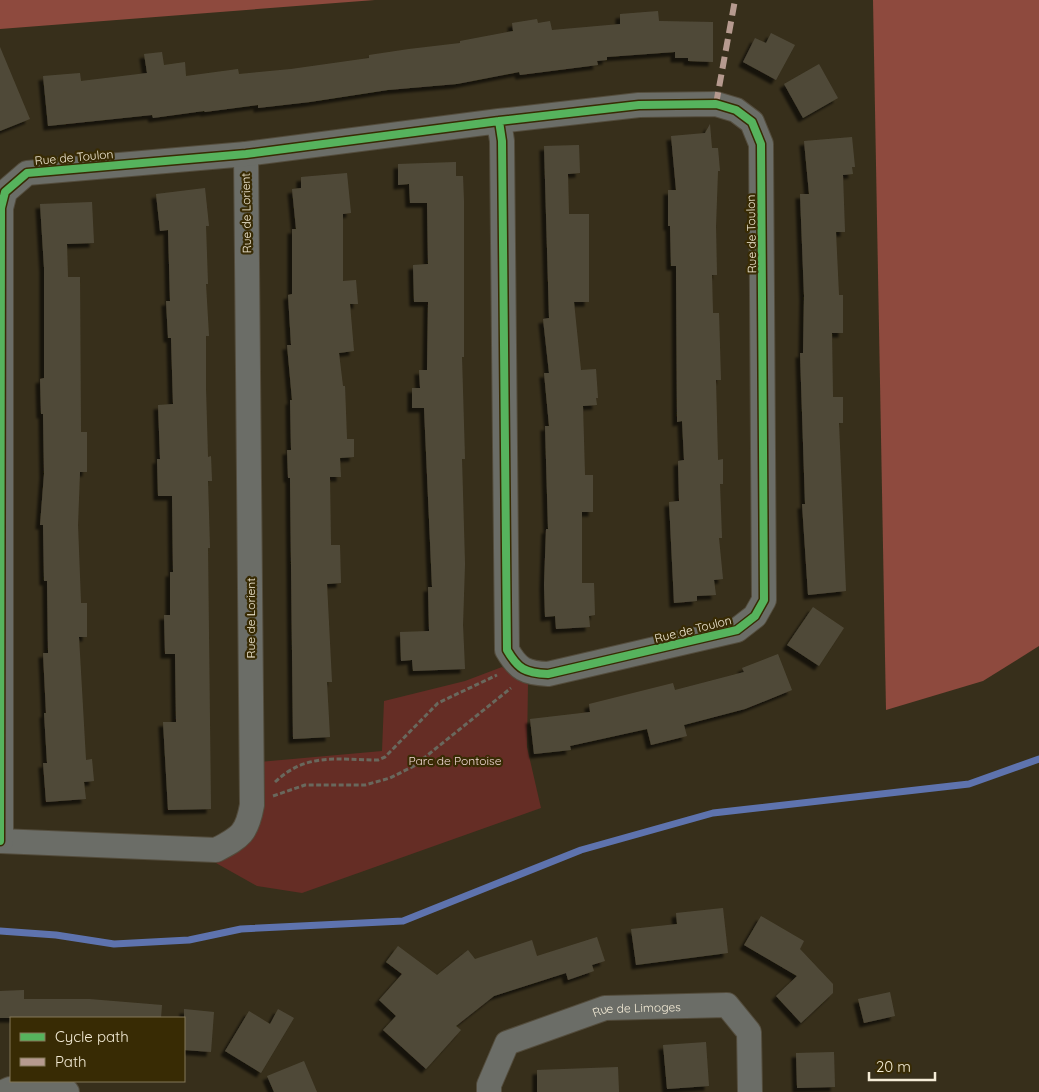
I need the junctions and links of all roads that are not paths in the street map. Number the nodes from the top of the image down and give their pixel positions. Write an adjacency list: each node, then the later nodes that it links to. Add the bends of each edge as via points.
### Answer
1 (499, 121): 1 (street, Rue de Toulon, via 639,105 716,104 736,110 752,122 761,144 764,600 755,616 737,630 548,674 522,668 507,650 502,141); 2 (street, Rue de Toulon)
2 (246, 154): 3 (street, Rue de Toulon, via 27,173 5,192 1,208); 3 (street, Rue de Lorient, via 252,805 248,826 235,840 216,850)
3 (0, 841)
4 (3, 1092): 5 (street, via 10,1089)
5 (66, 1092)
6 (489, 1092): 7 (street, Rue de Limoges, via 507,1043 605,1008 727,1005 749,1032)
7 (750, 1092)

